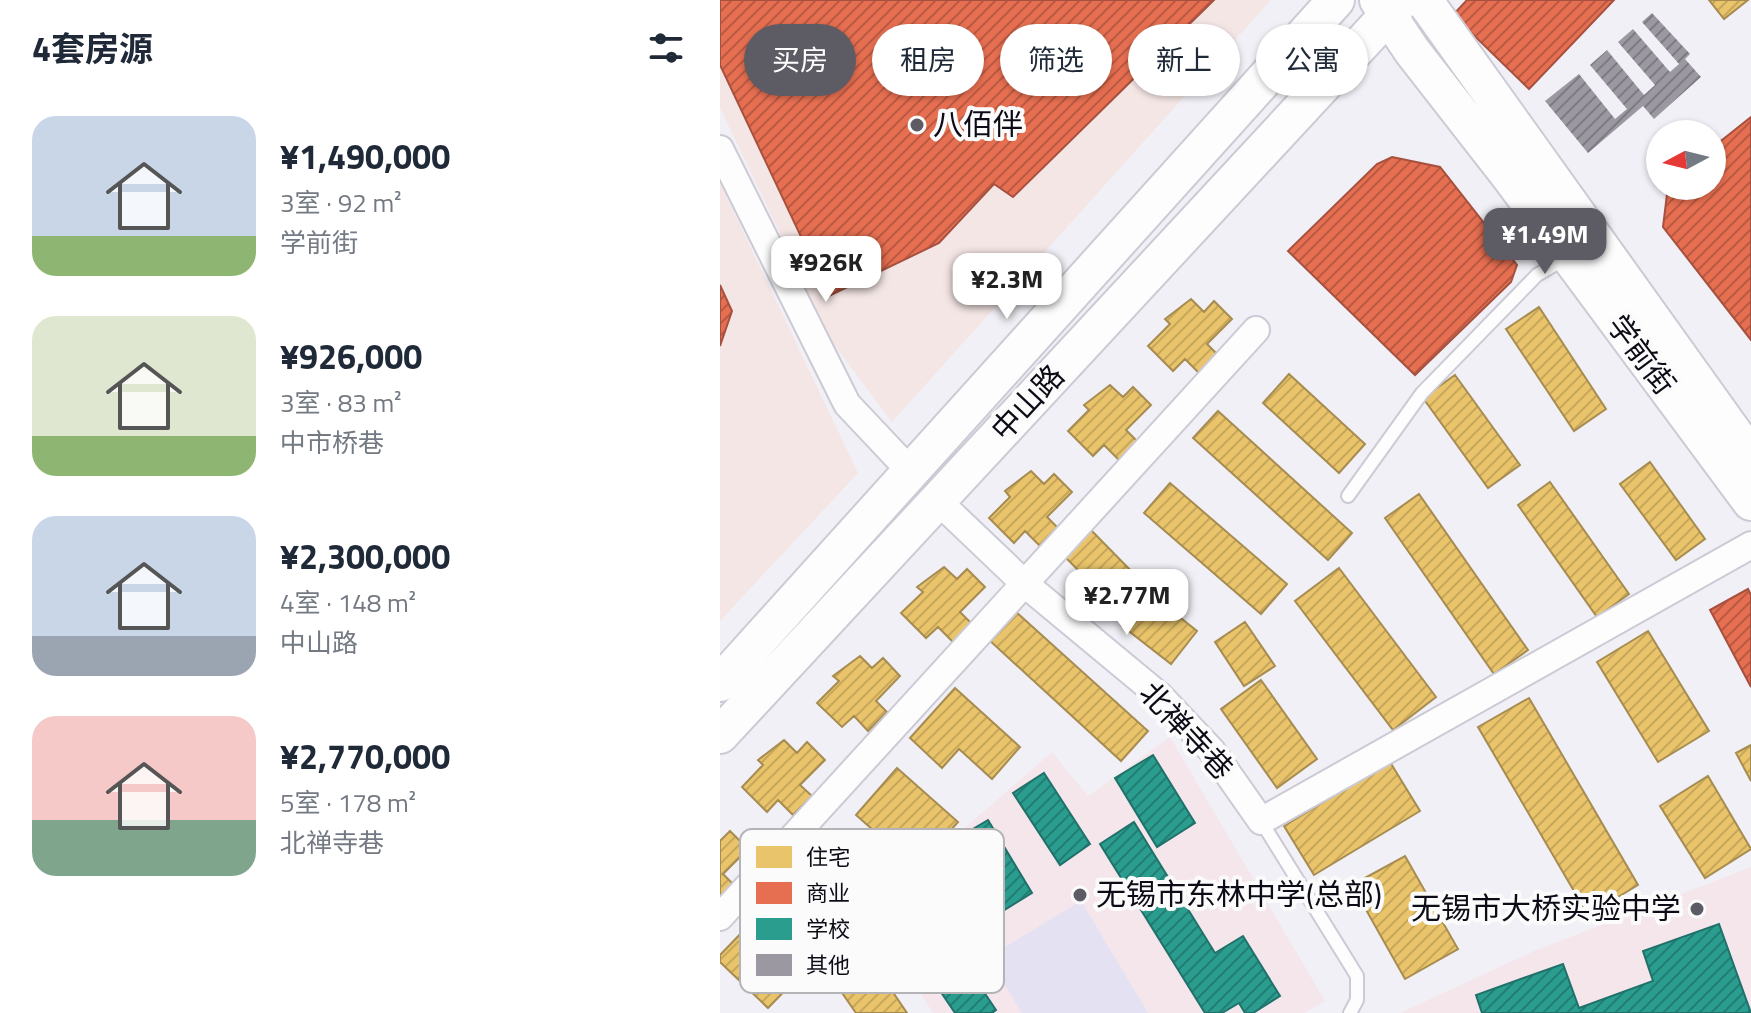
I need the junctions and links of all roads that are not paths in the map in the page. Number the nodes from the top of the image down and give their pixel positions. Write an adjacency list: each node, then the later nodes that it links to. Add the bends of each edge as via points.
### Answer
1 (1336, 0): 8 (main road, 中山路)
2 (1424, 0): 7 (main road, 学前街)
3 (1389, 5): 5 (main road, 学前街); 10 (main road, 中山路)
4 (720, 149): 8 (street, via 847,404)
5 (1568, 257): 9 (lane, via 1537,275 1422,393); 11 (main road, 学前街)
6 (1256, 330): 13 (street)
7 (1751, 457)
8 (912, 473): 14 (main road, 中山路)
9 (1348, 496)
10 (938, 501): 13 (street, 北禅寺巷); 15 (main road, 中山路)
11 (1751, 502)
12 (1751, 545): 16 (street)
13 (1025, 584): 16 (street, 北禅寺巷, via 1160,696 1212,751); 17 (street)
14 (720, 683)
15 (720, 735)
16 (1261, 821): 20 (lane, 北禅寺巷, via 1357,976 1357,1000)
17 (801, 829)
18 (740, 895): 19 (street)
19 (720, 917)
20 (1350, 1013)

